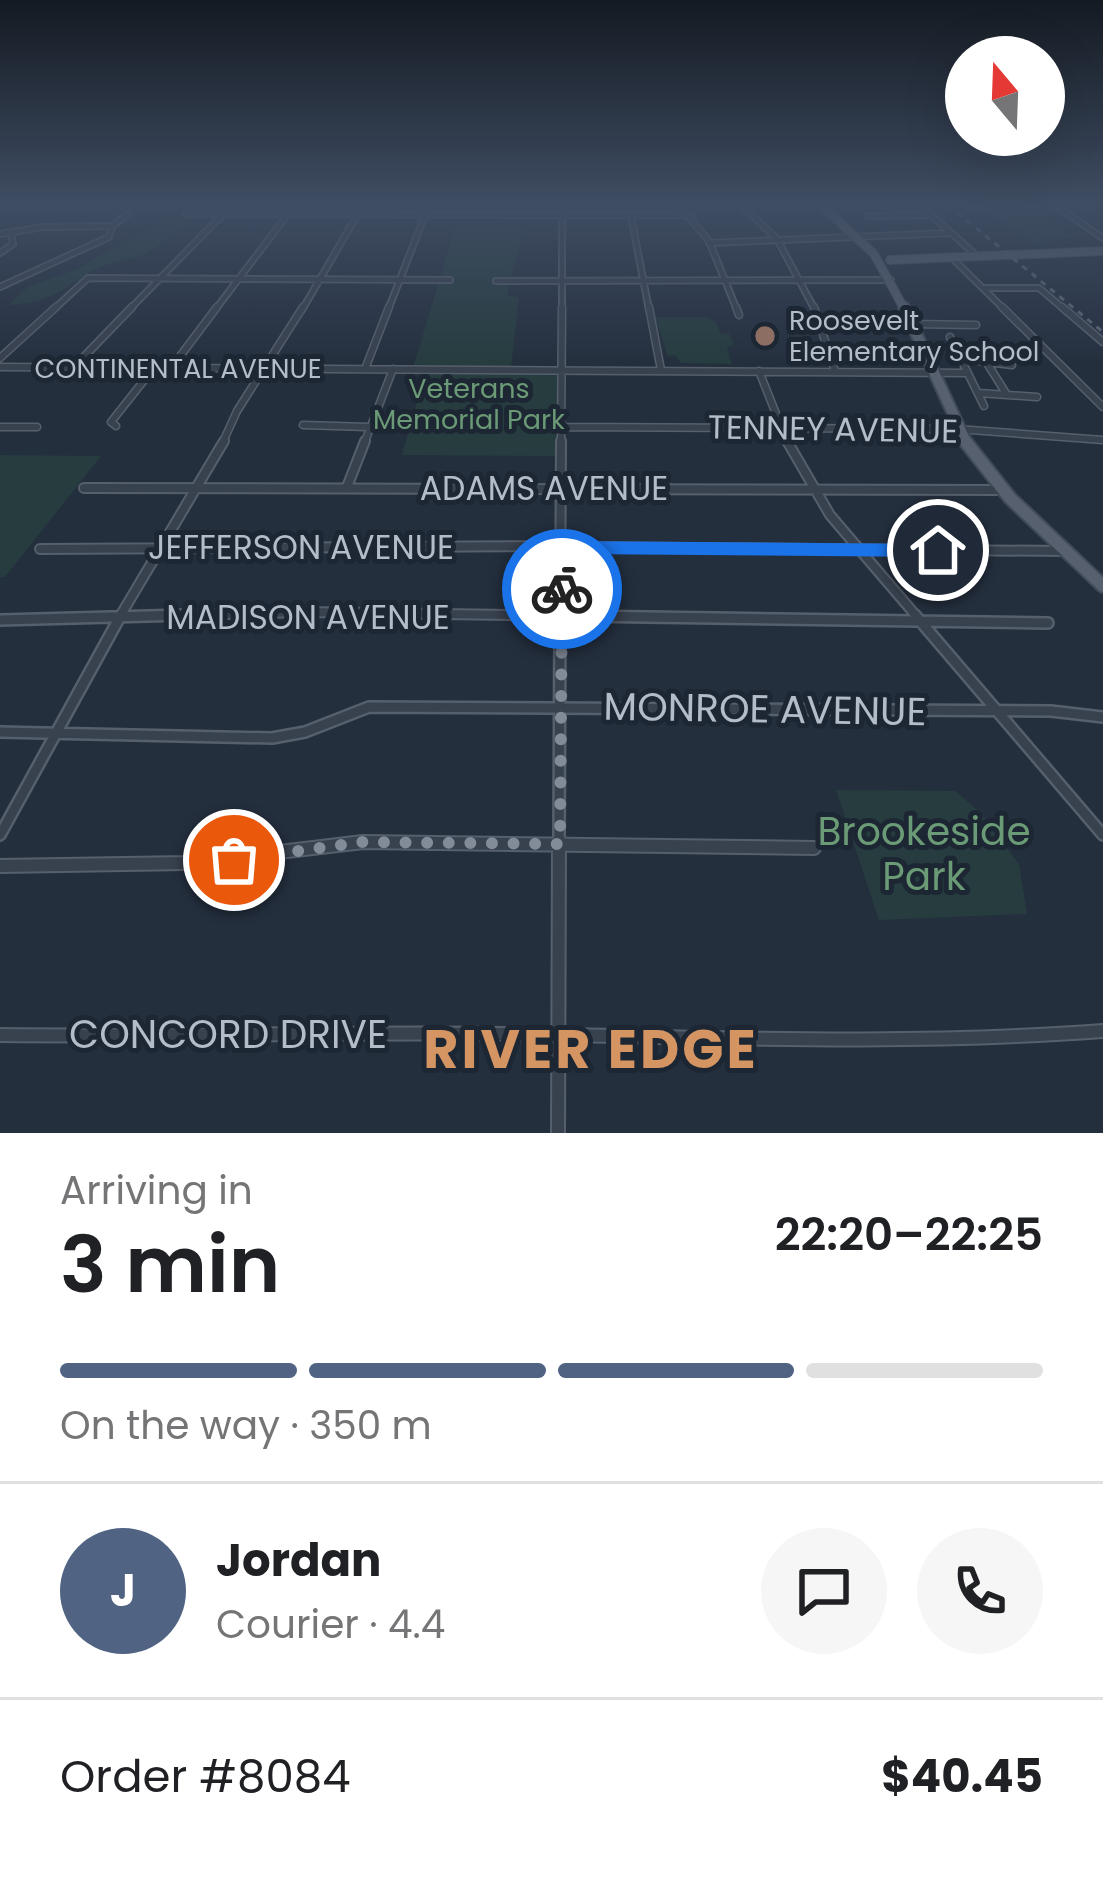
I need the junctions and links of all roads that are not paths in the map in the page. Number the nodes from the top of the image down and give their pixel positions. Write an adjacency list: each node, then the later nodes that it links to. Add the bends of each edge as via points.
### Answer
1 (63, 258): 26 (street)
2 (177, 258): 16 (street)
3 (255, 258): 17 (street)
4 (332, 258): 18 (street)
5 (408, 258): 19 (street)
6 (563, 258): 22 (street)
7 (638, 258): 23 (street)
8 (716, 258): 24 (street)
9 (791, 258): 25 (street)
10 (881, 258): 15 (main road)
11 (881, 258): 15 (main road)
12 (934, 258): 14 (main road)
13 (952, 258): 27 (street)
14 (911, 259): 15 (main road); 15 (main road)
15 (891, 268): 25 (street); 29 (main road)
16 (158, 278): 17 (street); 35 (street, via 88,278); 37 (street)
17 (239, 279): 18 (street); 39 (street)
18 (320, 279): 19 (street); 40 (street)
19 (400, 279): 20 (street); 41 (street)
20 (450, 280)
21 (496, 280): 22 (street)
22 (563, 280): 23 (street); 43 (street)
23 (642, 280): 24 (street); 44 (street)
24 (726, 280): 25 (street); 28 (street)
25 (805, 280): 46 (street)
26 (0, 287)
27 (984, 288): 32 (street, via 1039,288); 53 (street)
28 (740, 315)
29 (911, 323): 30 (street); 47 (main road)
30 (976, 325)
31 (950, 337): 33 (street)
32 (1103, 342)
33 (961, 359): 34 (street); 48 (street)
34 (986, 362): 36 (street); 50 (street)
35 (0, 363): 37 (street, CONTINENTAL AVENUE)
36 (1012, 364)
37 (74, 368): 38 (street, CONTINENTAL AVENUE)
38 (154, 368): 39 (street, CONTINENTAL AVENUE); 55 (street, via 111,422)
39 (171, 368): 40 (street, CONTINENTAL AVENUE)
40 (268, 368): 41 (street, CONTINENTAL AVENUE); 65 (street)
41 (365, 369): 42 (street, CONTINENTAL AVENUE)
42 (393, 369): 43 (street, CONTINENTAL AVENUE); 57 (street)
43 (562, 370): 44 (street, CONTINENTAL AVENUE); 58 (street)
44 (661, 370): 45 (street, CONTINENTAL AVENUE)
45 (759, 371): 46 (street, CONTINENTAL AVENUE); 60 (street)
46 (835, 371): 47 (street, CONTINENTAL AVENUE)
47 (933, 372): 48 (street, CONTINENTAL AVENUE); 61 (main road)
48 (968, 374): 49 (street)
49 (978, 392): 50 (street); 52 (street)
50 (1007, 394): 51 (street)
51 (1036, 397)
52 (984, 406)
53 (1103, 407)
54 (303, 425): 57 (street)
55 (116, 426)
56 (37, 427): 59 (street)
57 (368, 427): 63 (street)
58 (563, 427): 60 (street, TENNEY AVENUE); 66 (street)
59 (0, 428)
60 (781, 428): 61 (street, TENNEY AVENUE); 67 (street)
61 (957, 429): 62 (street, TENNEY AVENUE); 68 (main road)
62 (1103, 440)
63 (347, 487): 65 (street, ADAMS AVENUE); 66 (street, ADAMS AVENUE)
64 (84, 488): 65 (street, ADAMS AVENUE)
65 (196, 488): 70 (street)
66 (562, 488): 67 (street, ADAMS AVENUE); 69 (street)
67 (812, 490): 68 (street, ADAMS AVENUE); 72 (street)
68 (1004, 490): 73 (main road)
69 (562, 547): 70 (street, JEFFERSON AVENUE); 72 (street, JEFFERSON AVENUE); 76 (street)
70 (162, 548): 71 (street, JEFFERSON AVENUE); 75 (street)
71 (40, 550)
72 (858, 550): 73 (street, JEFFERSON AVENUE); 78 (street)
73 (1066, 551): 74 (main road)
74 (1103, 586)
75 (120, 617): 76 (street, MADISON AVENUE); 77 (street, MADISON AVENUE); 84 (street)
76 (562, 619): 78 (street, MADISON AVENUE); 80 (street)
77 (0, 620)
78 (922, 623): 79 (street, MADISON AVENUE); 81 (street)
79 (1048, 623)
80 (561, 707): 81 (street, MONROE AVENUE); 84 (street, MONROE AVENUE, via 368,707 272,738); 87 (street)
81 (994, 711): 82 (street, MONROE AVENUE); 86 (street)
82 (1103, 717)
83 (0, 732): 84 (street, MONROE AVENUE)
84 (58, 733): 85 (street)
85 (0, 835)
86 (1103, 835)
87 (560, 844): 88 (street); 89 (street, via 363,842 187,863); 91 (street)
88 (814, 848)
89 (0, 866)
90 (1103, 1031): 91 (street, CONCORD DRIVE, via 973,1041)
91 (559, 1034): 92 (street, CONCORD DRIVE); 93 (street)
92 (0, 1035)
93 (558, 1133)

